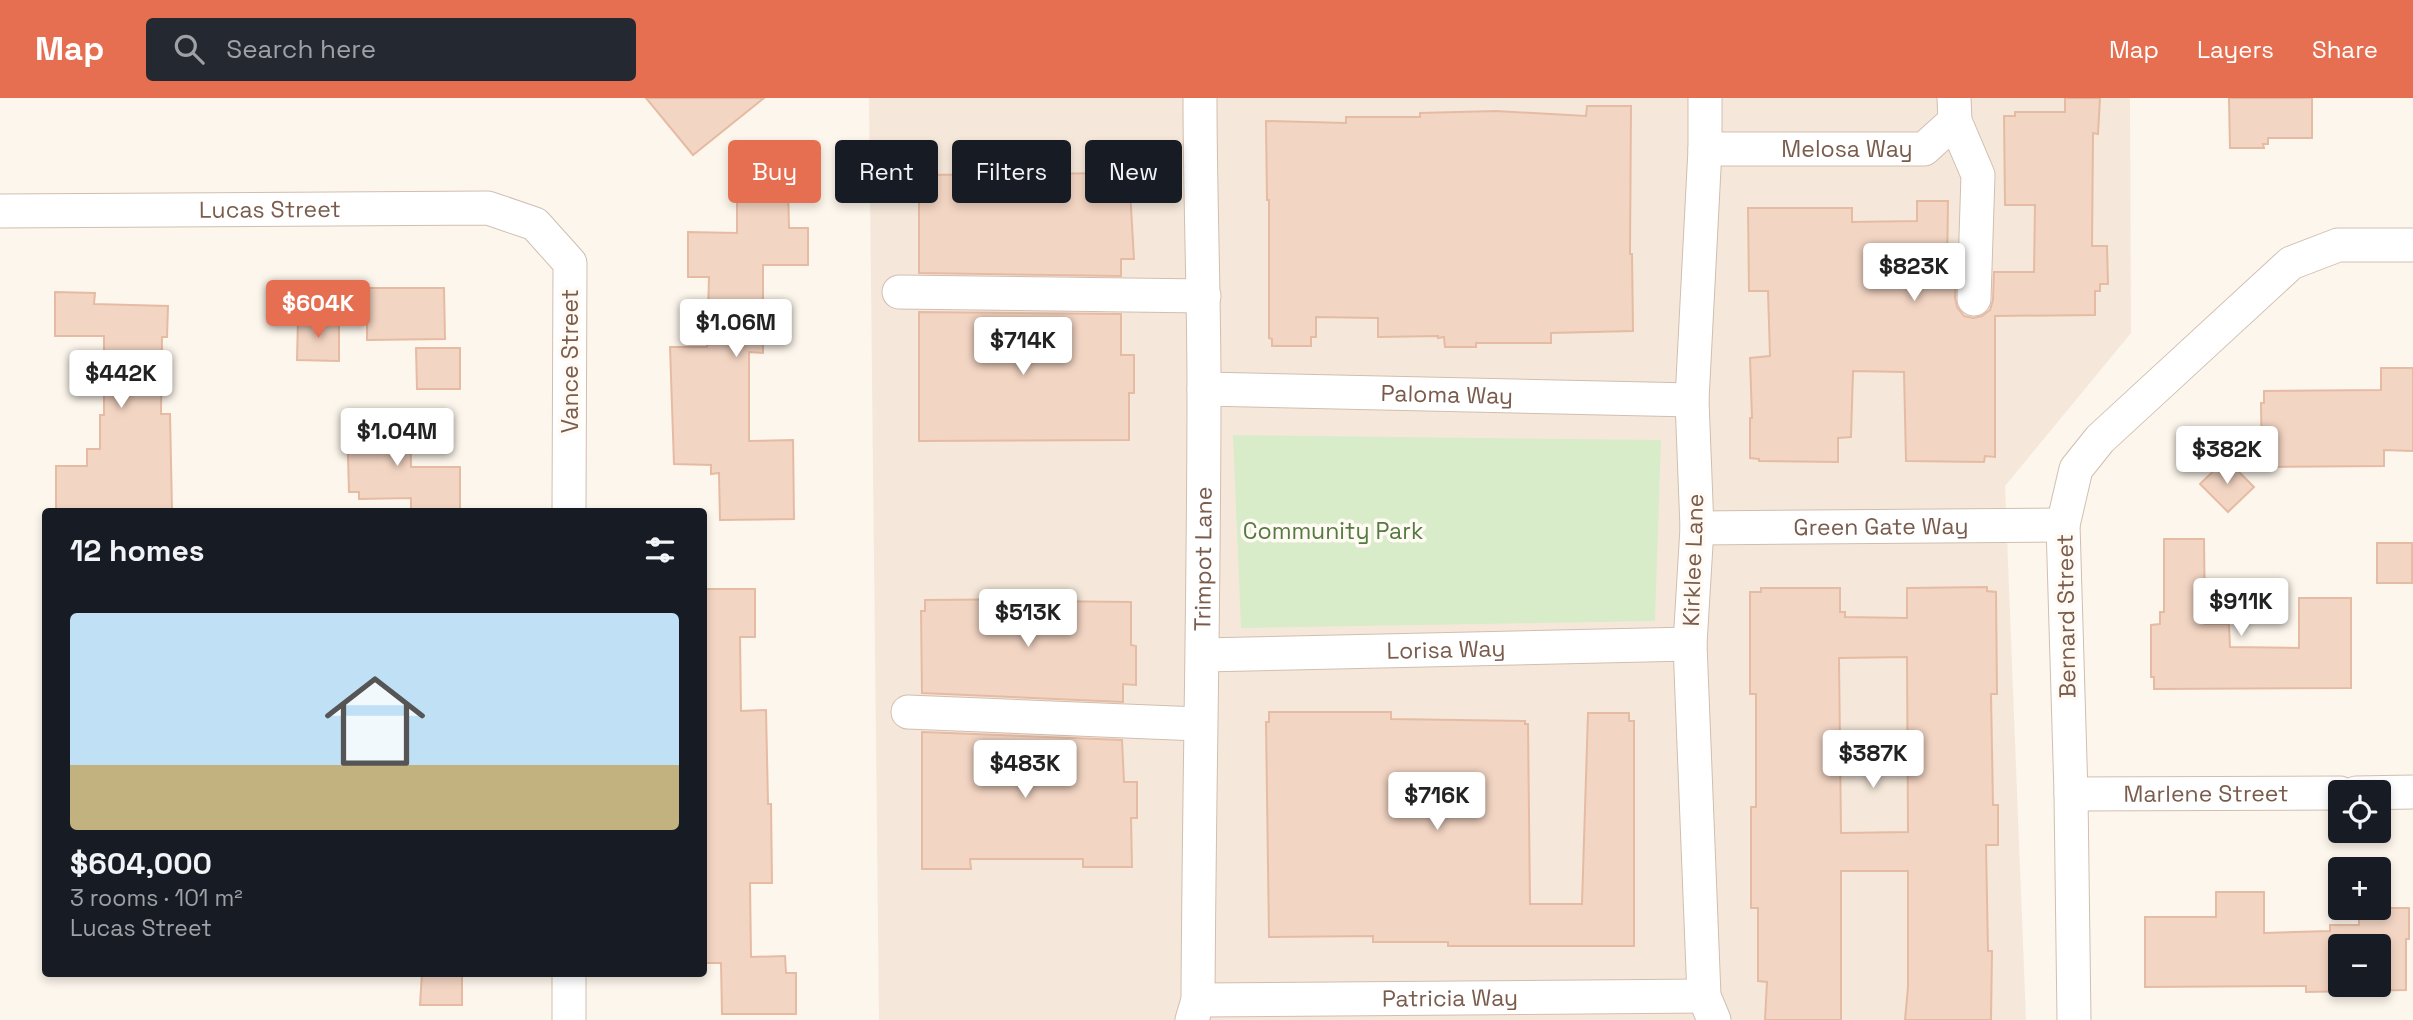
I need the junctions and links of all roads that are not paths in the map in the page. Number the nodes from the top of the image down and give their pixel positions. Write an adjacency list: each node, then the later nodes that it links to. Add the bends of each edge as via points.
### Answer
1 (1200, 98): 9 (street, Trimpot Lane)
2 (1705, 98): 4 (street, Kirklee Lane)
3 (1954, 109): 4 (street, Melosa Way, via 1924,149); 10 (street, via 1978,175)
4 (1705, 149): 12 (street, Kirklee Lane)
5 (0, 211): 6 (street, Lucas Street, via 488,208)
6 (535, 224): 13 (street, Vance Street, via 570,263)
7 (2413, 245): 14 (street, Bernard Street, via 2338,245 2291,263 2100,439 2076,469)
8 (899, 292): 9 (street)
9 (1203, 296): 11 (street, Trimpot Lane)
10 (1974, 299)
11 (1204, 388): 12 (street, Paloma Way); 17 (street, Trimpot Lane)
12 (1692, 400): 15 (street, Kirklee Lane)
13 (569, 508)
14 (2063, 525): 15 (street, Green Gate Way); 23 (street, Bernard Street)
15 (1698, 528): 16 (street, Kirklee Lane)
16 (1690, 644): 17 (street, Lorisa Way); 25 (street, Kirklee Lane)
17 (1203, 655): 19 (street, Trimpot Lane)
18 (908, 712): 19 (street)
19 (1199, 724): 26 (street, Trimpot Lane)
20 (2391, 792): 21 (street)
21 (2413, 792)
22 (2328, 793): 23 (street, Marlene Street)
23 (2071, 794): 28 (street, Bernard Street)
24 (569, 977): 27 (street)
25 (1709, 1008): 26 (street, Patricia Way)
26 (1195, 1010)
27 (569, 1020)
28 (2074, 1020)

